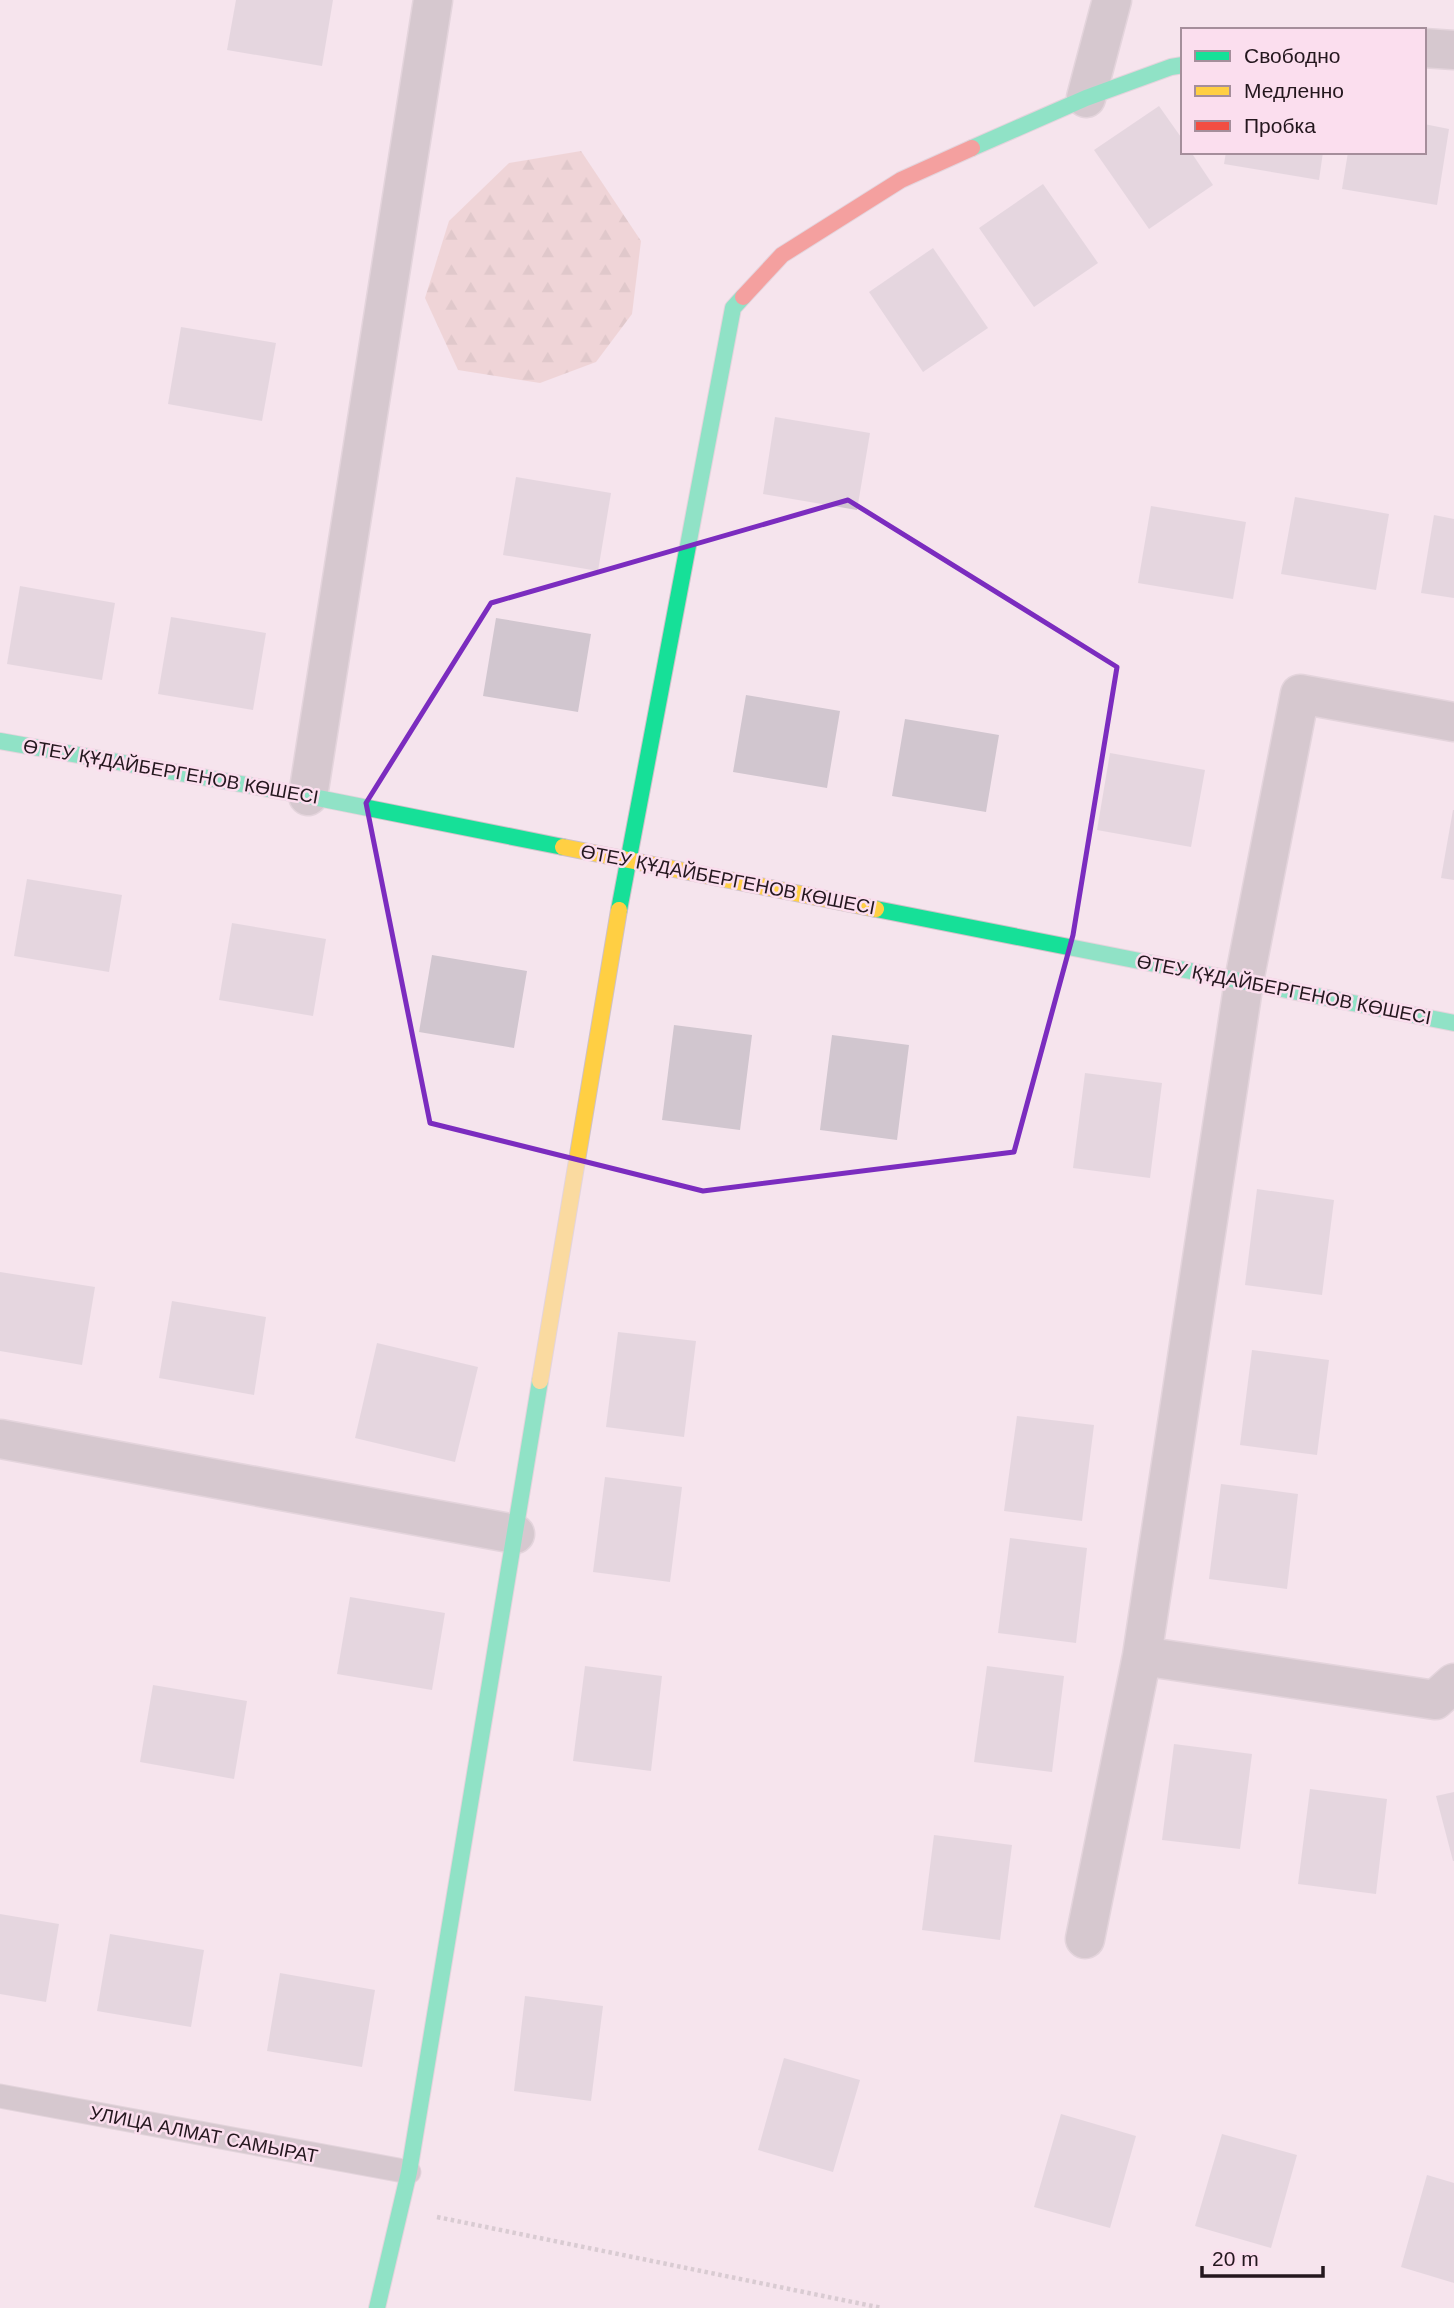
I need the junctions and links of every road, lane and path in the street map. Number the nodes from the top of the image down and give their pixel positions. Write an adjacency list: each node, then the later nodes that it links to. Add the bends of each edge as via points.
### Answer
1 (433, 0): 9 (street)
2 (1112, 0): 6 (street)
3 (1426, 48): 4 (street)
4 (1454, 50)
5 (1181, 65): 6 (street)
6 (1087, 98): 10 (street, via 901,180 782,254 733,308)
7 (1454, 722): 11 (street, via 1300,694)
8 (0, 741): 9 (street, ӨТЕУ ҚҰДАЙБЕРГЕНОВ КӨШЕСІ)
9 (308, 796): 10 (street, ӨТЕУ ҚҰДАЙБЕРГЕНОВ КӨШЕСІ)
10 (627, 859): 11 (street, ӨТЕУ ҚҰДАЙБЕРГЕНОВ КӨШЕСІ); 14 (street)
11 (1244, 982): 12 (street, ӨТЕУ ҚҰДАЙБЕРГЕНОВ КӨШЕСІ); 15 (street)
12 (1454, 1023)
13 (0, 1439): 14 (street)
14 (515, 1534): 19 (street)
15 (1142, 1656): 16 (street, via 1435,1700); 17 (street)
16 (1454, 1683)
17 (1085, 1939)
18 (0, 2096): 19 (lane, УЛИЦА АЛМАТ САМЫРАТ)
19 (409, 2172): 20 (street)
20 (400, 2209): 21 (street); 22 (path)
21 (377, 2308)
22 (882, 2308)

